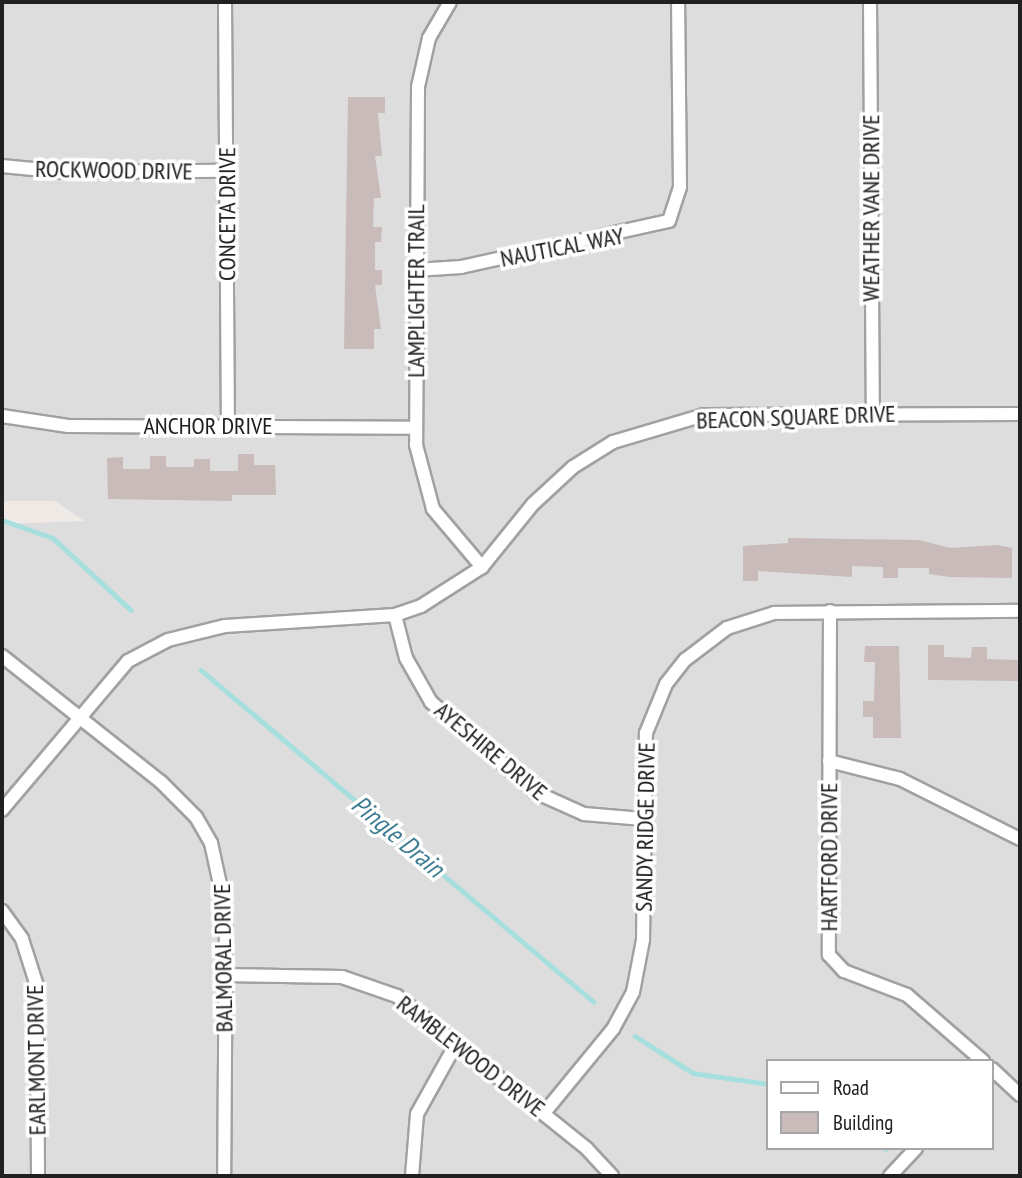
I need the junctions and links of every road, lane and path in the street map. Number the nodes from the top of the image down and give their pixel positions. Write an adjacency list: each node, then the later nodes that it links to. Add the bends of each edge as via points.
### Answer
1 (225, 2): 6 (street, CONCETA DRIVE)
2 (450, 2): 7 (street, LAMPLIGHTER TRAIL, via 429,38 419,76)
3 (677, 2): 7 (street, NAUTICAL WAY, via 680,187 668,221 649,229 461,267)
4 (870, 2): 8 (street, WEATHER VANE DRIVE)
5 (2, 166): 6 (street, ROCKWOOD DRIVE, via 54,172)
6 (227, 171): 11 (street, CONCETA DRIVE)
7 (416, 270): 12 (street, LAMPLIGHTER TRAIL)
8 (873, 414): 9 (street, BEACON SQUARE DRIVE); 13 (street, BEACON SQUARE DRIVE, via 704,415 613,442 573,467 533,504)
9 (1020, 414)
10 (2, 416): 11 (street, ANCHOR DRIVE, via 48,426)
11 (228, 425): 12 (street, ANCHOR DRIVE)
12 (416, 428): 13 (street, LAMPLIGHTER TRAIL, via 421,477 433,509)
13 (482, 568): 16 (street, BEACON SQUARE DRIVE, via 435,599)
14 (830, 611): 15 (street, SANDY RIDGE DRIVE); 19 (street, HARTFORD DRIVE); 21 (street, SANDY RIDGE DRIVE, via 783,611 743,622 685,660 666,684 646,733)
15 (1020, 611)
16 (395, 615): 18 (street, BEACON SQUARE DRIVE, via 260,620 169,640 128,661); 21 (street, AYESHIRE DRIVE, via 406,658 431,702 535,792 584,814)
17 (2, 656): 18 (street, BALMORAL DRIVE)
18 (78, 716): 20 (street, BEACON SQUARE DRIVE); 24 (street, BALMORAL DRIVE, via 174,794 204,829 222,876)
19 (829, 761): 22 (street, via 900,779); 26 (street, HARTFORD DRIVE, via 829,955 844,971 907,995)
20 (2, 810)
21 (643, 819): 29 (street, SANDY RIDGE DRIVE, via 643,940 633,992 613,1029)
22 (1020, 839)
23 (2, 911): 31 (street, EARLMONT DRIVE, via 22,939 37,986)
24 (225, 975): 25 (street, RAMBLEWOOD DRIVE, via 356,980 404,1000); 32 (street, BALMORAL DRIVE)
25 (457, 1042): 29 (street, RAMBLEWOOD DRIVE); 33 (street, via 417,1114)
26 (981, 1059)
27 (994, 1071): 28 (street)
28 (1020, 1095)
29 (544, 1113): 34 (street, RAMBLEWOOD DRIVE)
30 (914, 1150): 35 (street)
31 (38, 1176)
32 (224, 1176)
33 (412, 1176)
34 (612, 1176)
35 (890, 1176)

